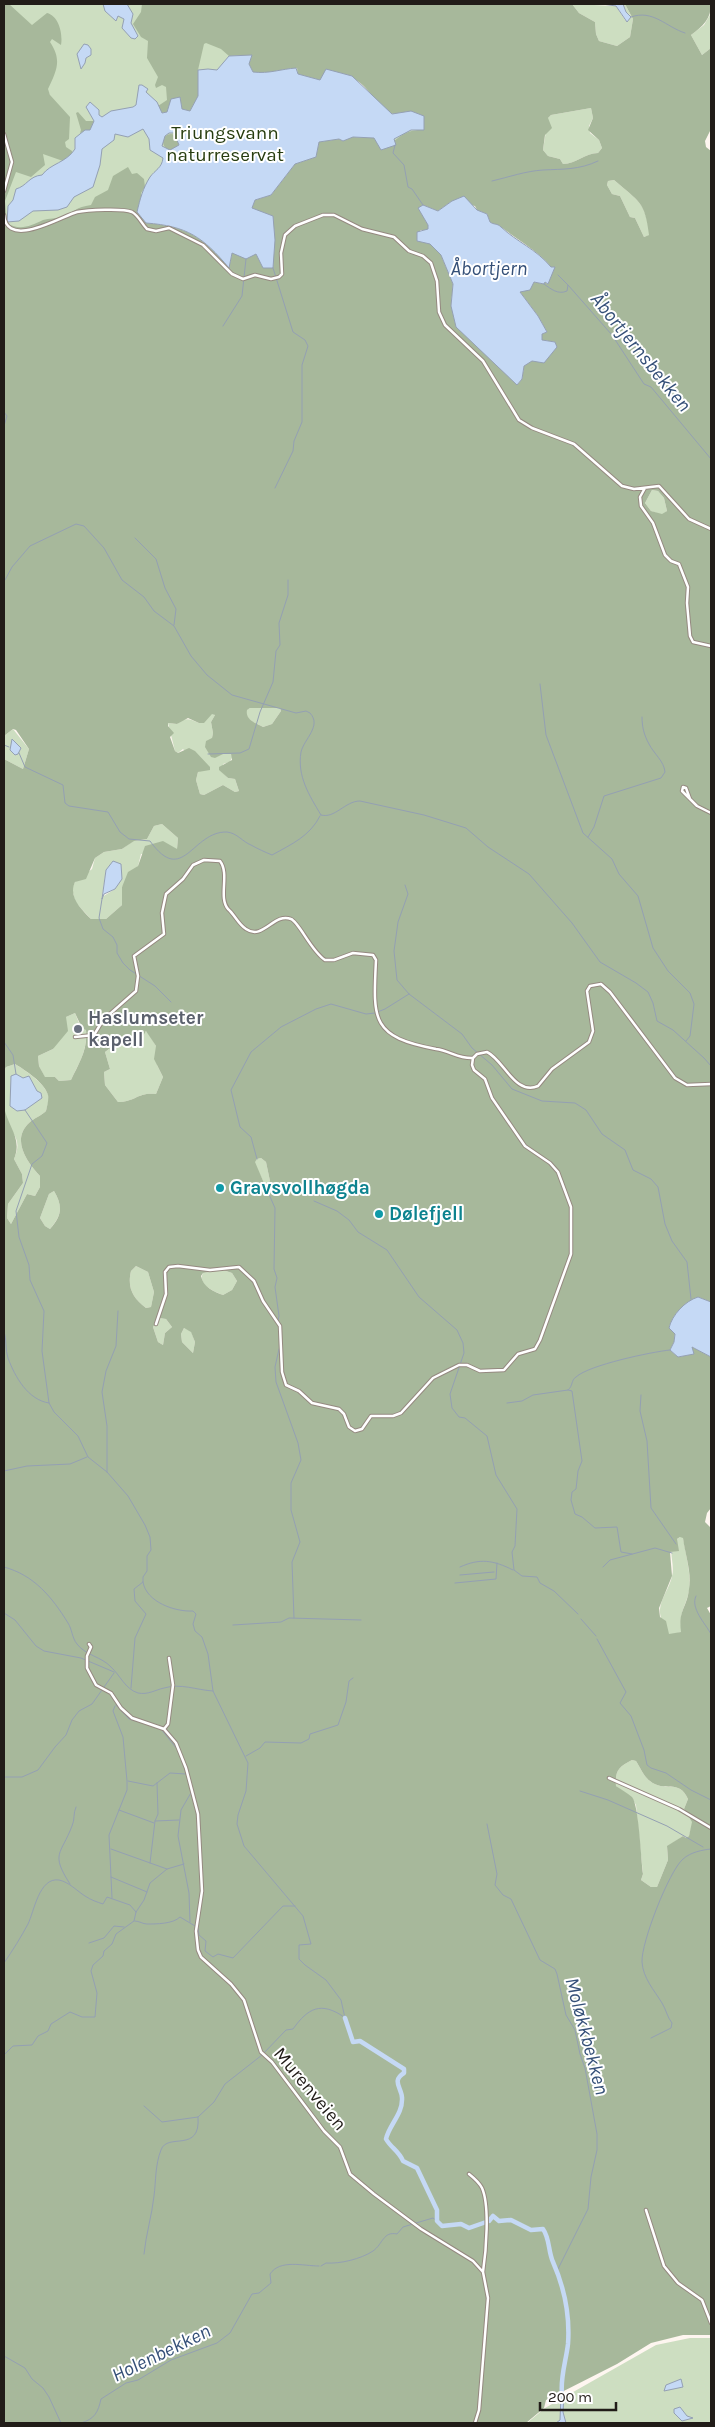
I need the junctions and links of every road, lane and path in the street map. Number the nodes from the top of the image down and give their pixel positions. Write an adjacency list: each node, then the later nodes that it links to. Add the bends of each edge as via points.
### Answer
1 (4, 134): 2 (street, via 12,162)
2 (4, 191)
3 (4, 215): 4 (street, via 9,226 31,231 78,212 127,211 147,229 169,228 203,244 232,274 242,279 260,275 271,279 279,277 282,274 285,235 295,226 323,215 334,215 362,229 391,236 430,263 437,281 439,312 444,325 483,361 520,420 574,444 622,486 629,489)
4 (646, 487): 5 (street, via 659,486 689,519); 6 (street, via 640,496 641,506 653,523 665,555 679,564 687,581 690,636 698,644)
5 (711, 529)
6 (711, 646)
7 (690, 799): 8 (street)
8 (711, 813)
9 (75, 1037): 10 (street, via 94,1035 103,1020 136,991 138,976 134,956 164,934 161,919 165,896 193,865 212,858 220,860 224,866 226,905 245,929 257,931 286,917 294,920 307,941 325,960 353,953 373,955 376,960 375,1012 387,1031 406,1043)
10 (473, 1058): 11 (street, via 487,1052 519,1085 538,1086 552,1068 589,1042 593,1031 587,991 600,984 610,992 675,1078 687,1085); 12 (street, via 474,1070 485,1079 492,1098 525,1146 558,1172 571,1207 571,1254 545,1328 534,1349 518,1354 501,1371 480,1371 459,1365 433,1378 401,1413 388,1417 371,1416 362,1429 355,1431 338,1409 312,1403 286,1384 282,1372 280,1326 263,1302 254,1281 239,1267 210,1270 169,1268 165,1272 166,1294)
11 (711, 1084)
12 (156, 1324)
13 (89, 1644): 15 (street, via 87,1668 96,1685 111,1693 132,1718)
14 (169, 1658): 15 (street, via 173,1685 168,1724)
15 (164, 1729): 20 (street, Murenveien, via 179,1750 196,1800 202,1892 196,1931 201,1956 244,2000 261,2052 340,2147 350,2174 421,2229 473,2261)
16 (609, 1778): 17 (street, via 679,1809)
17 (711, 1828)
18 (469, 2174): 20 (street, via 479,2182 486,2200)
19 (646, 2210): 21 (street, via 664,2266 678,2283 702,2300)
20 (483, 2272): 22 (street, via 488,2298 479,2410)
21 (711, 2323)
22 (475, 2423)

